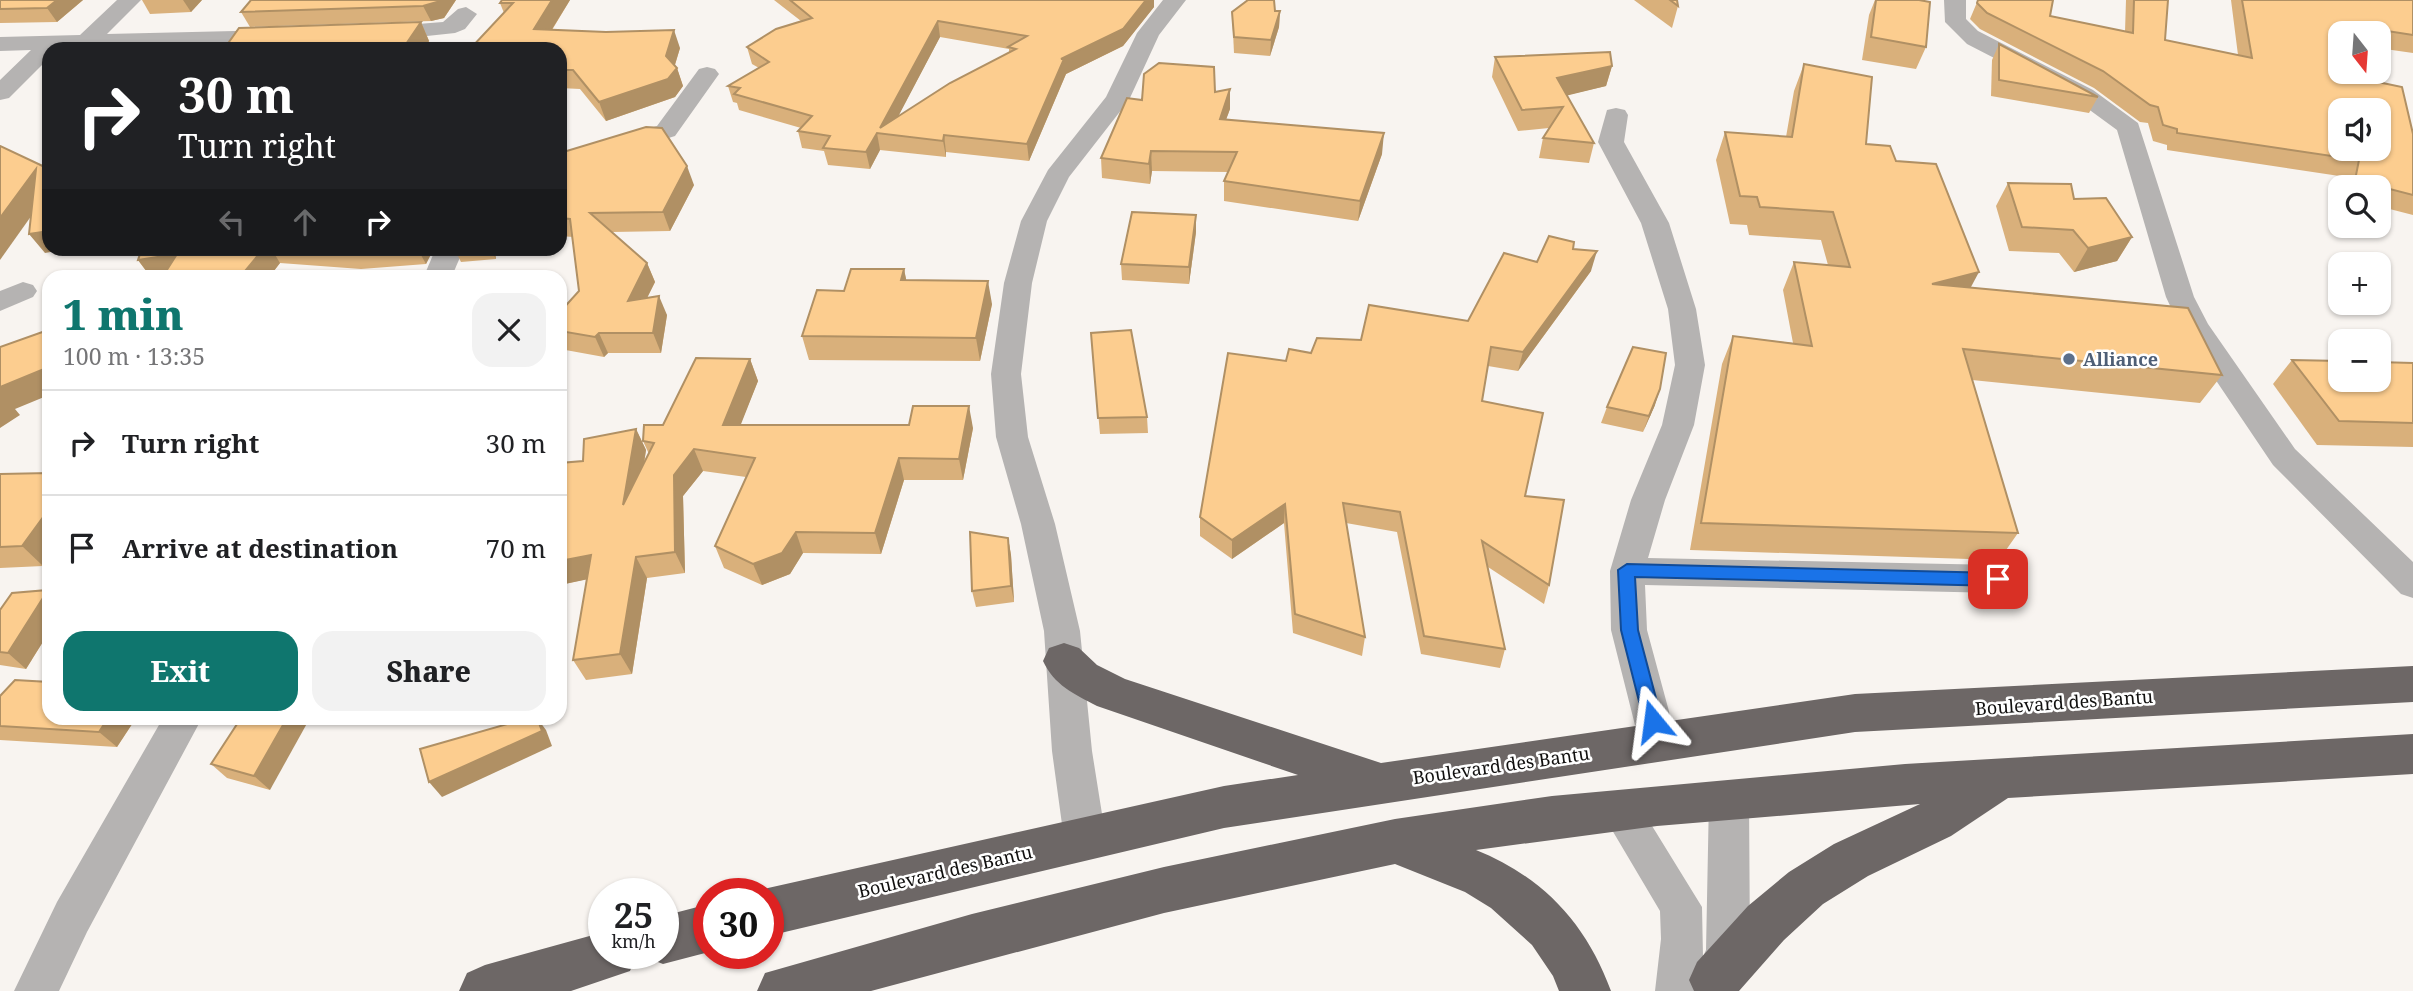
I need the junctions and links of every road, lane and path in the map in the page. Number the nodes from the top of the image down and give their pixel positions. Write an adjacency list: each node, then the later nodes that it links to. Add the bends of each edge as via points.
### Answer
1 (130, 0): 7 (street)
2 (1175, 0): 19 (street, via 1148,33 1117,100 1068,160 1041,205 1018,283 1007,399 1012,438 1053,586)
3 (1955, 0): 18 (street, via 1953,14 1968,33 2116,113 2129,128 2180,297 2195,327 2284,457)
4 (466, 14): 5 (street, via 457,24 439,30)
5 (361, 34)
6 (295, 37): 7 (street)
7 (87, 41): 8 (street)
8 (69, 42)
9 (42, 43): 10 (street)
10 (0, 44)
11 (42, 52): 13 (street)
12 (707, 74): 15 (street, via 666,131)
13 (0, 93)
14 (1616, 115): 16 (street, via 1611,142 1655,223 1682,309 1690,365 1678,425)
15 (567, 162)
16 (1627, 570): 17 (street); 22 (street, via 1629,630)
17 (1998, 579)
18 (2413, 584)
19 (1064, 661): 25 (highway, via 1082,678 1112,693); 28 (street)
20 (2413, 684): 22 (highway, Boulevard des Bantu, via 1855,713)
21 (179, 725): 33 (street, via 78,905)
22 (1658, 741): 25 (highway, Boulevard des Bantu, via 1571,757)
23 (2413, 754): 24 (highway)
24 (2000, 778): 26 (highway); 32 (highway, via 1934,821 1851,860 1806,888)
25 (1378, 781): 28 (highway, Boulevard des Bantu, via 1224,807)
26 (1729, 798): 27 (highway); 32 (street, via 1728,951)
27 (1619, 808): 29 (highway); 32 (street, via 1681,907 1683,939)
28 (1085, 839): 30 (highway, Boulevard des Bantu)
29 (1395, 841): 35 (highway, via 1076,912); 36 (highway, via 1492,881 1513,895 1569,953)
30 (784, 908)
31 (588, 961): 34 (highway)
32 (1698, 987)
33 (36, 991)
34 (485, 991)
35 (783, 991)
36 (1585, 991)

